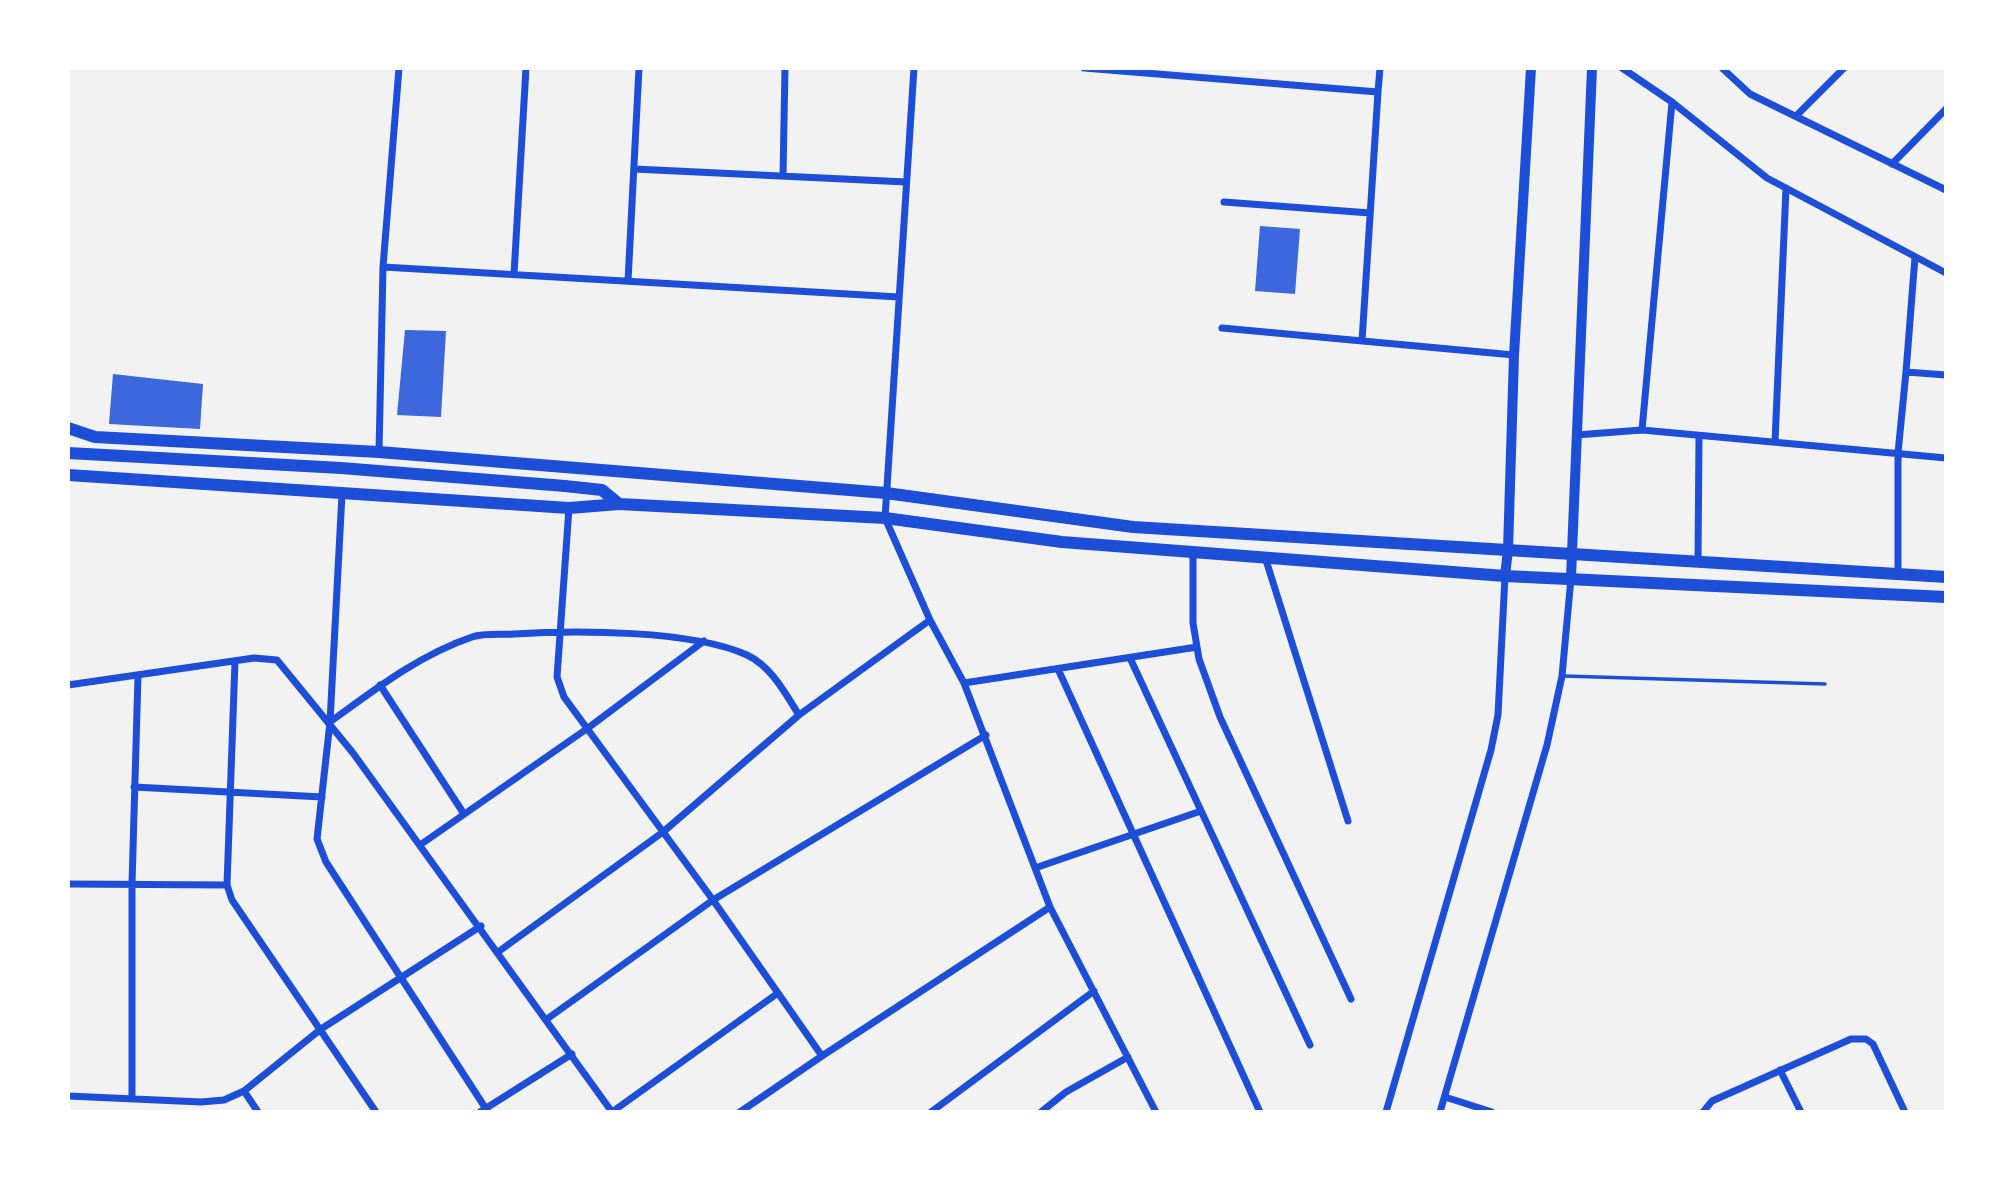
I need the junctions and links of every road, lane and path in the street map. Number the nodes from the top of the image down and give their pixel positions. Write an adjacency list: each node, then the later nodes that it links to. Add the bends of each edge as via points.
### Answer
1 (399, 68): 26 (street)
2 (526, 68): 28 (street)
3 (639, 68): 18 (street)
4 (785, 68): 19 (street)
5 (914, 68): 20 (street)
6 (1084, 68): 13 (street)
7 (1380, 68): 13 (street)
8 (1531, 68): 33 (street)
9 (1592, 68): 38 (street)
10 (1622, 68): 14 (street)
11 (1722, 68): 16 (street, via 1750,94)
12 (1844, 68): 16 (street)
13 (1377, 92): 24 (street)
14 (1672, 102): 21 (street); 37 (street)
15 (1946, 109): 17 (street)
16 (1796, 116): 17 (street)
17 (1892, 164): 22 (street)
18 (634, 169): 19 (street); 29 (street)
19 (783, 176): 20 (street)
20 (906, 182): 30 (street)
21 (1786, 188): 25 (street); 40 (street)
22 (1946, 190)
23 (1224, 202): 24 (street)
24 (1370, 213): 32 (street)
25 (1914, 257): 27 (street); 34 (street)
26 (383, 267): 28 (street); 41 (street)
27 (1946, 273)
28 (514, 274): 29 (street)
29 (628, 281): 30 (street)
30 (899, 296): 46 (street)
31 (1222, 328): 32 (street)
32 (1362, 341): 33 (street)
33 (1514, 355): 51 (street)
34 (1906, 372): 35 (street); 43 (street)
35 (1946, 375)
36 (68, 428): 41 (main road, via 95,437)
37 (1642, 430): 38 (street); 39 (street)
38 (1576, 435): 53 (street)
39 (1699, 436): 40 (street); 55 (street)
40 (1775, 442): 43 (street)
41 (379, 452): 46 (main road)
42 (68, 453): 48 (main road, via 565,486 602,490)
43 (1898, 453): 44 (street); 56 (street)
44 (1946, 458)
45 (68, 475): 47 (main road)
46 (886, 493): 50 (street); 51 (main road, via 1133,527)
47 (342, 494): 49 (main road); 75 (street)
48 (619, 504): 49 (main road); 50 (main road)
49 (569, 508): 62 (street)
50 (885, 518): 52 (main road, via 1062,542); 61 (street)
51 (1508, 550): 53 (main road); 57 (street)
52 (1193, 551): 54 (main road); 64 (street)
53 (1572, 554): 55 (main road); 58 (street)
54 (1265, 556): 57 (main road); 83 (street)
55 (1698, 561): 56 (main road)
56 (1898, 574): 59 (main road)
57 (1505, 576): 58 (main road); 119 (street, via 1493,738)
58 (1571, 577): 60 (main road); 69 (street)
59 (1946, 577)
60 (1946, 597)
61 (930, 620): 70 (street); 74 (street)
62 (562, 631): 63 (street); 73 (street, via 475,636 432,654); 76 (street, via 557,677 564,697)
63 (704, 641): 74 (street, via 748,656 766,668); 76 (street)
64 (1197, 647): 65 (street); 98 (street, via 1220,717)
65 (1129, 657): 67 (street); 81 (street)
66 (235, 661): 68 (street); 75 (street, via 277,660); 79 (street)
67 (1058, 669): 70 (street); 85 (street)
68 (138, 676): 72 (street); 78 (street)
69 (1562, 676): 71 (lane); 108 (street, via 1547,745)
70 (964, 683): 77 (street)
71 (1825, 684)
72 (68, 685)
73 (380, 685): 75 (street); 82 (street)
74 (799, 715): 84 (street)
75 (330, 722): 80 (street); 86 (street)
76 (588, 729): 82 (street); 84 (street)
77 (986, 735): 87 (street); 91 (street)
78 (134, 788): 79 (street); 89 (street)
79 (228, 793): 80 (street); 90 (street)
80 (322, 797): 95 (street, via 317,839 326,862)
81 (1201, 811): 85 (street); 101 (street)
82 (464, 814): 86 (street)
83 (1348, 821)
84 (663, 832): 91 (street); 94 (street)
85 (1134, 835): 87 (street); 118 (street)
86 (420, 845): 93 (street)
87 (1035, 867): 92 (street)
88 (68, 884): 89 (street)
89 (132, 884): 90 (street); 109 (street)
90 (227, 885): 100 (street, via 232,900)
91 (713, 900): 97 (street); 99 (street)
92 (1050, 907): 96 (street); 103 (street)
93 (481, 926): 94 (street); 95 (street)
94 (498, 952): 99 (street)
95 (401, 979): 100 (street); 110 (street)
96 (1094, 991): 104 (street); 115 (street)
97 (778, 993): 103 (street); 113 (street)
98 (1351, 999)
99 (547, 1019): 102 (street)
100 (321, 1029): 106 (street); 112 (street)
101 (1310, 1045)
102 (572, 1054): 110 (street); 113 (street)
103 (822, 1056): 114 (street)
104 (1128, 1057): 116 (street, via 1066,1092); 117 (street)
105 (1780, 1070): 122 (street, via 1712,1101); 123 (street); 124 (street, via 1851,1039 1866,1039 1873,1044)
106 (244, 1091): 109 (street, via 224,1100 201,1102); 111 (street)
107 (68, 1096): 109 (street)
108 (1445, 1097): 120 (street); 121 (street)
109 (132, 1099)
110 (485, 1110)
111 (258, 1112)
112 (376, 1112)
113 (612, 1112)
114 (740, 1112)
115 (931, 1112)
116 (1041, 1112)
117 (1156, 1112)
118 (1261, 1112)
119 (1386, 1112)
120 (1440, 1112)
121 (1492, 1112)
122 (1703, 1112)
123 (1801, 1112)
124 (1905, 1112)

